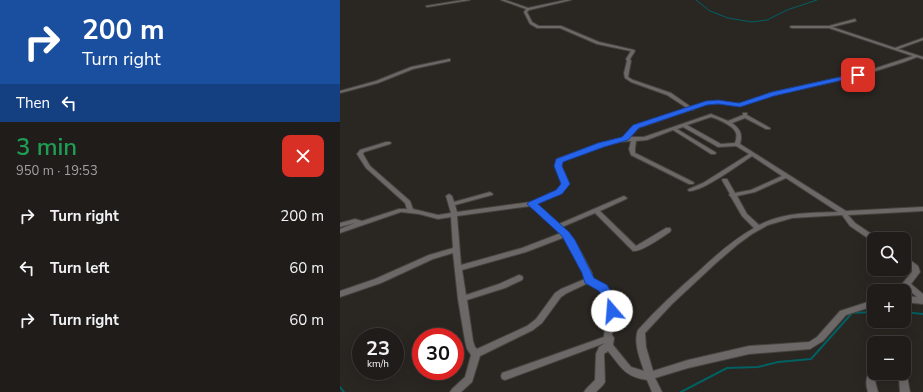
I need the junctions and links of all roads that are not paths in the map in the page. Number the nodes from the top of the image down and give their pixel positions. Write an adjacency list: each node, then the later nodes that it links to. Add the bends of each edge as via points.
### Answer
1 (469, 0): 4 (street)
2 (502, 0): 5 (street)
3 (570, 1): 5 (street)
4 (427, 6)
5 (528, 9): 15 (street, via 525,12 530,21 538,27 560,27 598,43 632,50 626,77 669,94)
6 (855, 20): 8 (street)
7 (792, 27): 8 (street)
8 (829, 27): 10 (street)
9 (923, 38): 10 (street)
10 (894, 49): 11 (street)
11 (916, 56): 12 (street); 15 (street, via 862,74 772,94 740,105 714,102)
12 (923, 58)
13 (449, 60): 14 (street, via 412,68 377,82)
14 (340, 92)
15 (691, 109): 20 (street, via 636,127)
16 (728, 123): 17 (street, via 710,115); 18 (street, via 745,115); 23 (street, via 739,132)
17 (685, 126): 19 (street); 24 (street)
18 (768, 128)
19 (674, 129): 21 (street, via 646,139); 24 (street, via 711,152)
20 (625, 139): 21 (street); 33 (street, via 559,160 558,166 566,184 559,192)
21 (634, 139): 28 (street, via 633,154)
22 (388, 143): 35 (street, via 362,151 360,154 368,167 408,202)
23 (737, 144): 24 (street); 25 (street)
24 (720, 146)
25 (752, 154): 26 (street); 29 (street)
26 (786, 176): 31 (street, via 751,193); 37 (street)
27 (725, 180): 31 (street)
28 (691, 183)
29 (691, 190)
30 (490, 194): 38 (street, via 451,200)
31 (732, 195): 42 (street, via 744,215)
32 (624, 198): 36 (street)
33 (532, 204): 38 (street); 41 (street)
34 (923, 209): 37 (street)
35 (410, 210): 38 (street, via 438,217); 39 (street, via 392,212)
36 (596, 210): 41 (street); 43 (street, via 635,249)
37 (842, 212): 42 (street, via 792,216); 46 (street, via 846,219)
38 (454, 214): 47 (street)
39 (360, 223): 40 (street, via 355,221); 44 (street)
40 (340, 225)
41 (557, 227): 45 (street)
42 (758, 228): 60 (street, via 722,253 641,332 640,342)
43 (668, 230)
44 (340, 231)
45 (566, 234): 49 (street, via 524,250); 51 (street, via 588,273)
46 (867, 234)
47 (457, 249): 49 (street); 52 (street)
48 (911, 265): 55 (street, via 916,272 906,284)
49 (458, 269): 54 (street)
50 (519, 278): 54 (street)
51 (589, 280): 57 (street, via 603,288 610,300 612,311); 58 (street, via 564,290 540,321 530,328)
52 (340, 294)
53 (911, 299): 55 (street)
54 (462, 300): 58 (street, via 471,349)
55 (923, 300)
56 (867, 305): 60 (street, via 843,313 820,339 810,345 749,350)
57 (609, 342): 59 (street); 60 (street, via 620,362 628,370); 64 (street, via 600,354 600,382)
58 (476, 354): 63 (street, via 469,379)
59 (505, 376)
60 (650, 376): 65 (street)
61 (870, 380): 66 (street)
62 (904, 380): 67 (street)
63 (455, 392)
64 (589, 392)
65 (657, 392)
66 (872, 392)
67 (905, 392)

